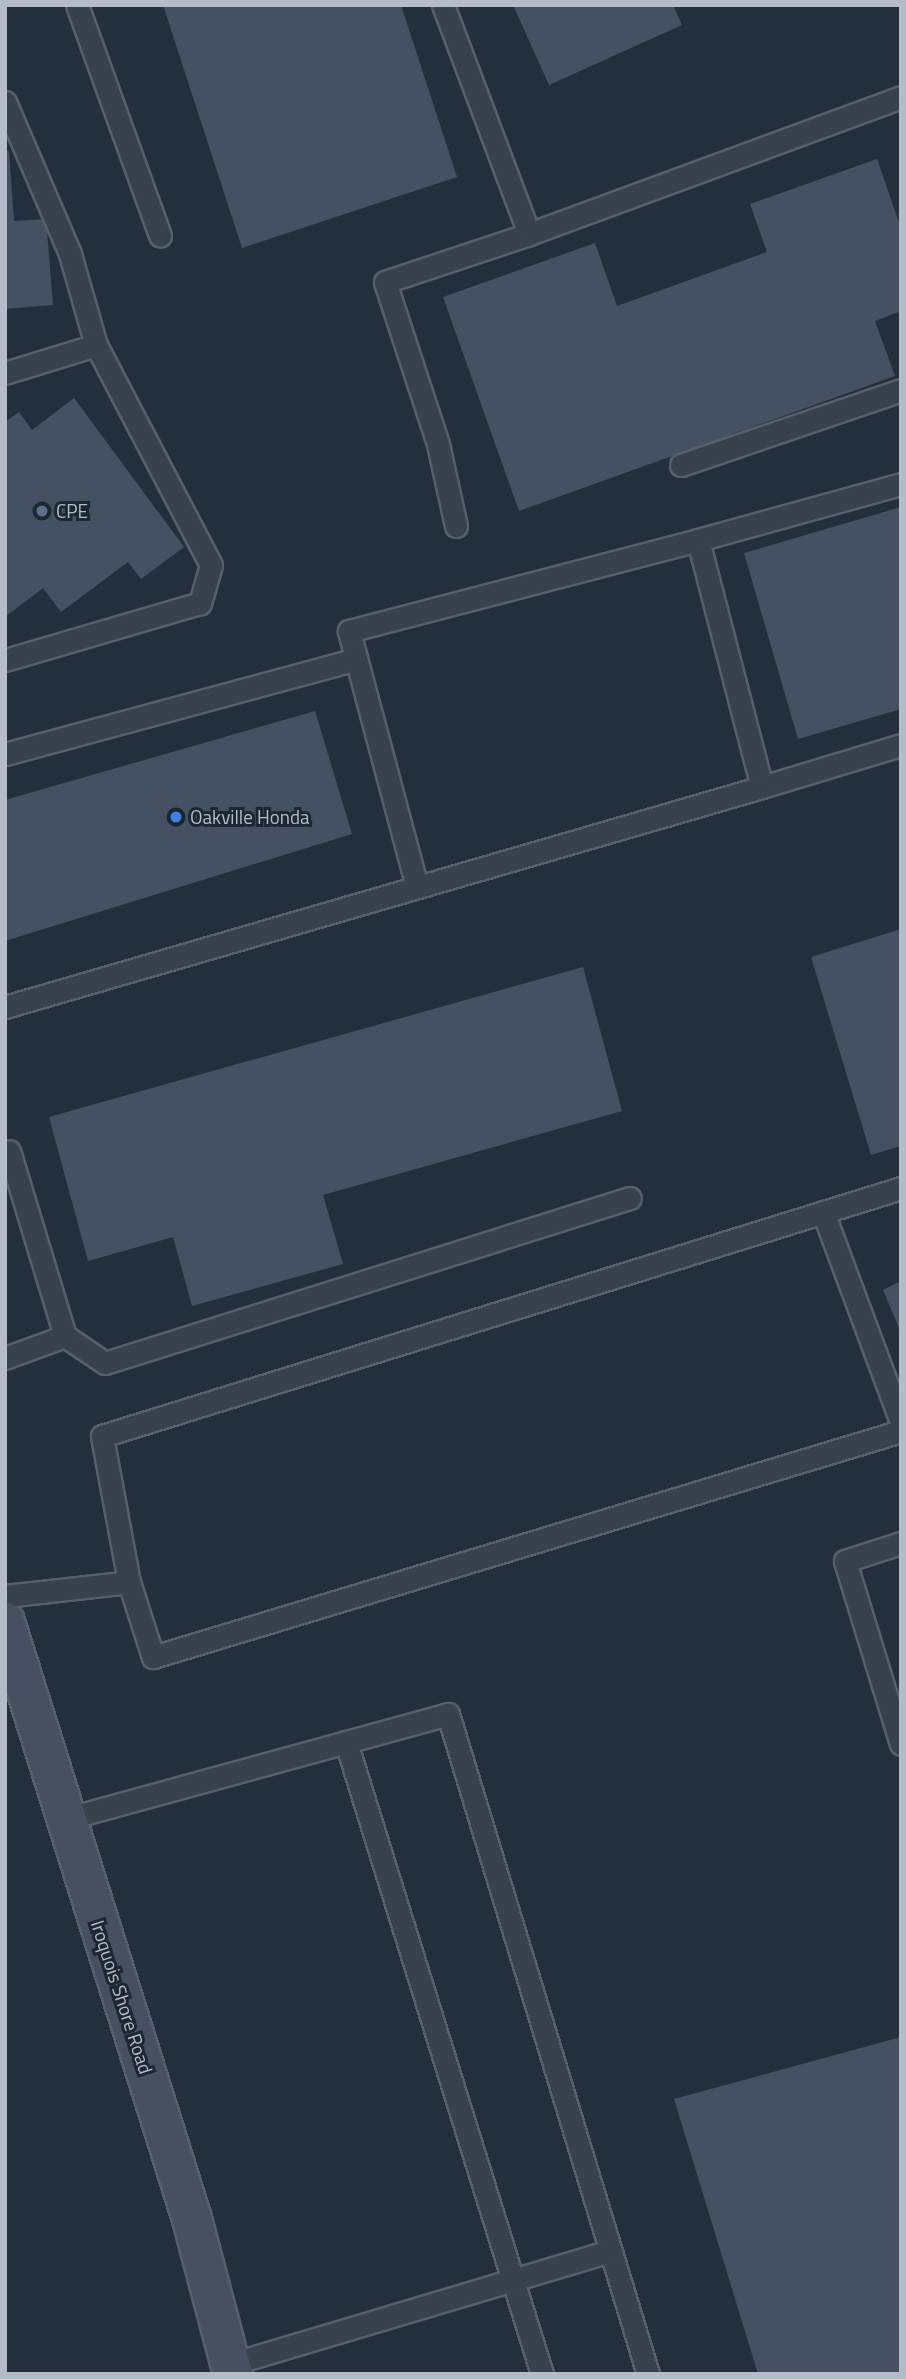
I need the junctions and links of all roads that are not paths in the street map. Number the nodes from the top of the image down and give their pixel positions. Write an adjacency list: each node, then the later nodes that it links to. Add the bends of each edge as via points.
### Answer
1 (77, 5): 6 (lane)
2 (443, 5): 5 (lane)
3 (901, 97): 5 (lane)
4 (5, 102): 7 (lane, via 71,254)
5 (529, 234): 12 (lane, via 385,282 438,444)
6 (160, 235)
7 (96, 345): 8 (lane); 15 (lane, via 211,565 200,603)
8 (5, 373)
9 (901, 390): 10 (lane)
10 (681, 465)
11 (901, 484): 13 (lane)
12 (456, 526)
13 (698, 540): 14 (lane, via 349,631); 18 (lane)
14 (356, 659): 17 (lane); 19 (lane)
15 (5, 660)
16 (901, 745): 18 (lane)
17 (5, 754)
18 (762, 787): 19 (lane)
19 (417, 887): 20 (lane)
20 (5, 1007)
21 (9, 1151): 25 (lane)
22 (901, 1188): 24 (lane)
23 (630, 1198): 25 (lane, via 105,1363)
24 (824, 1212): 27 (lane); 30 (lane, via 102,1436)
25 (65, 1336): 26 (lane)
26 (5, 1358)
27 (901, 1422)
28 (901, 1431): 30 (lane, via 153,1657)
29 (901, 1543): 34 (lane, via 845,1561)
30 (129, 1582): 31 (lane)
31 (5, 1597)
32 (5, 1622): 35 (main road, Iroquois Shore Road)
33 (346, 1742): 35 (lane); 36 (lane, via 448,1714); 37 (lane)
34 (901, 1744)
35 (65, 1819): 38 (main road, Iroquois Shore Road, via 192,2219)
36 (611, 2251): 37 (lane); 40 (lane)
37 (512, 2280): 38 (lane); 39 (lane)
38 (232, 2369)
39 (542, 2374)
40 (648, 2374)

